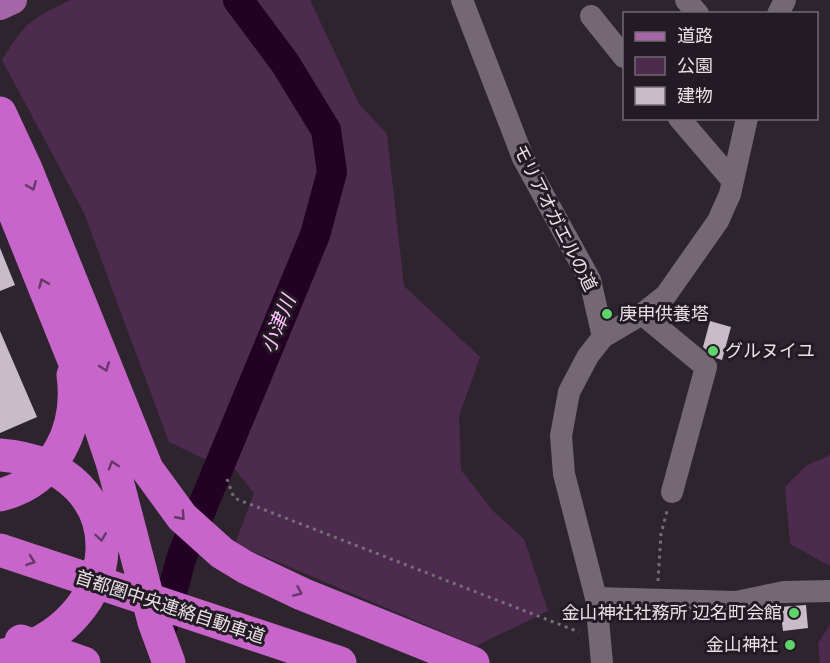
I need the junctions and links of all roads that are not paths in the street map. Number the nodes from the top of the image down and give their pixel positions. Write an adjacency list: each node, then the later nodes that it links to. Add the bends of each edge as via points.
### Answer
1 (13, 0): 4 (main road)
2 (462, 0): 14 (street, モリアオガエルの道, via 523,158)
3 (686, 0): 5 (street)
4 (0, 6)
5 (696, 12)
6 (591, 16): 7 (street)
7 (623, 56)
8 (0, 113): 29 (highway, one-way to 29, via 147,469 182,517 222,553 245,567)
9 (681, 120): 12 (street)
10 (747, 120): 12 (street)
11 (0, 163): 13 (highway)
12 (732, 181): 15 (street, via 726,206 700,248 666,295)
13 (5, 204): 17 (highway, one-way to 13)
14 (590, 280): 15 (street); 16 (street, モリアオガエルの道)
15 (633, 319): 16 (street); 20 (street, via 706,367)
16 (603, 337): 23 (street, via 569,392 561,436 564,474)
17 (70, 349): 19 (highway, via 74,417 66,443 40,474); 27 (highway, one-way to 17, via 98,420)
18 (0, 455): 25 (highway, one-way to 25, via 39,461 75,483 98,519 102,542 101,566 92,594 80,610 46,640)
19 (12, 490)
20 (672, 492)
21 (0, 550): 28 (highway, 首都圏中央連絡自動車道, one-way to 28)
22 (830, 591): 23 (street, via 784,592 736,602)
23 (596, 598): 30 (street)
24 (0, 633): 26 (highway)
25 (0, 656)
26 (84, 663)
27 (169, 663)
28 (340, 663)
29 (472, 663)
30 (602, 663)

